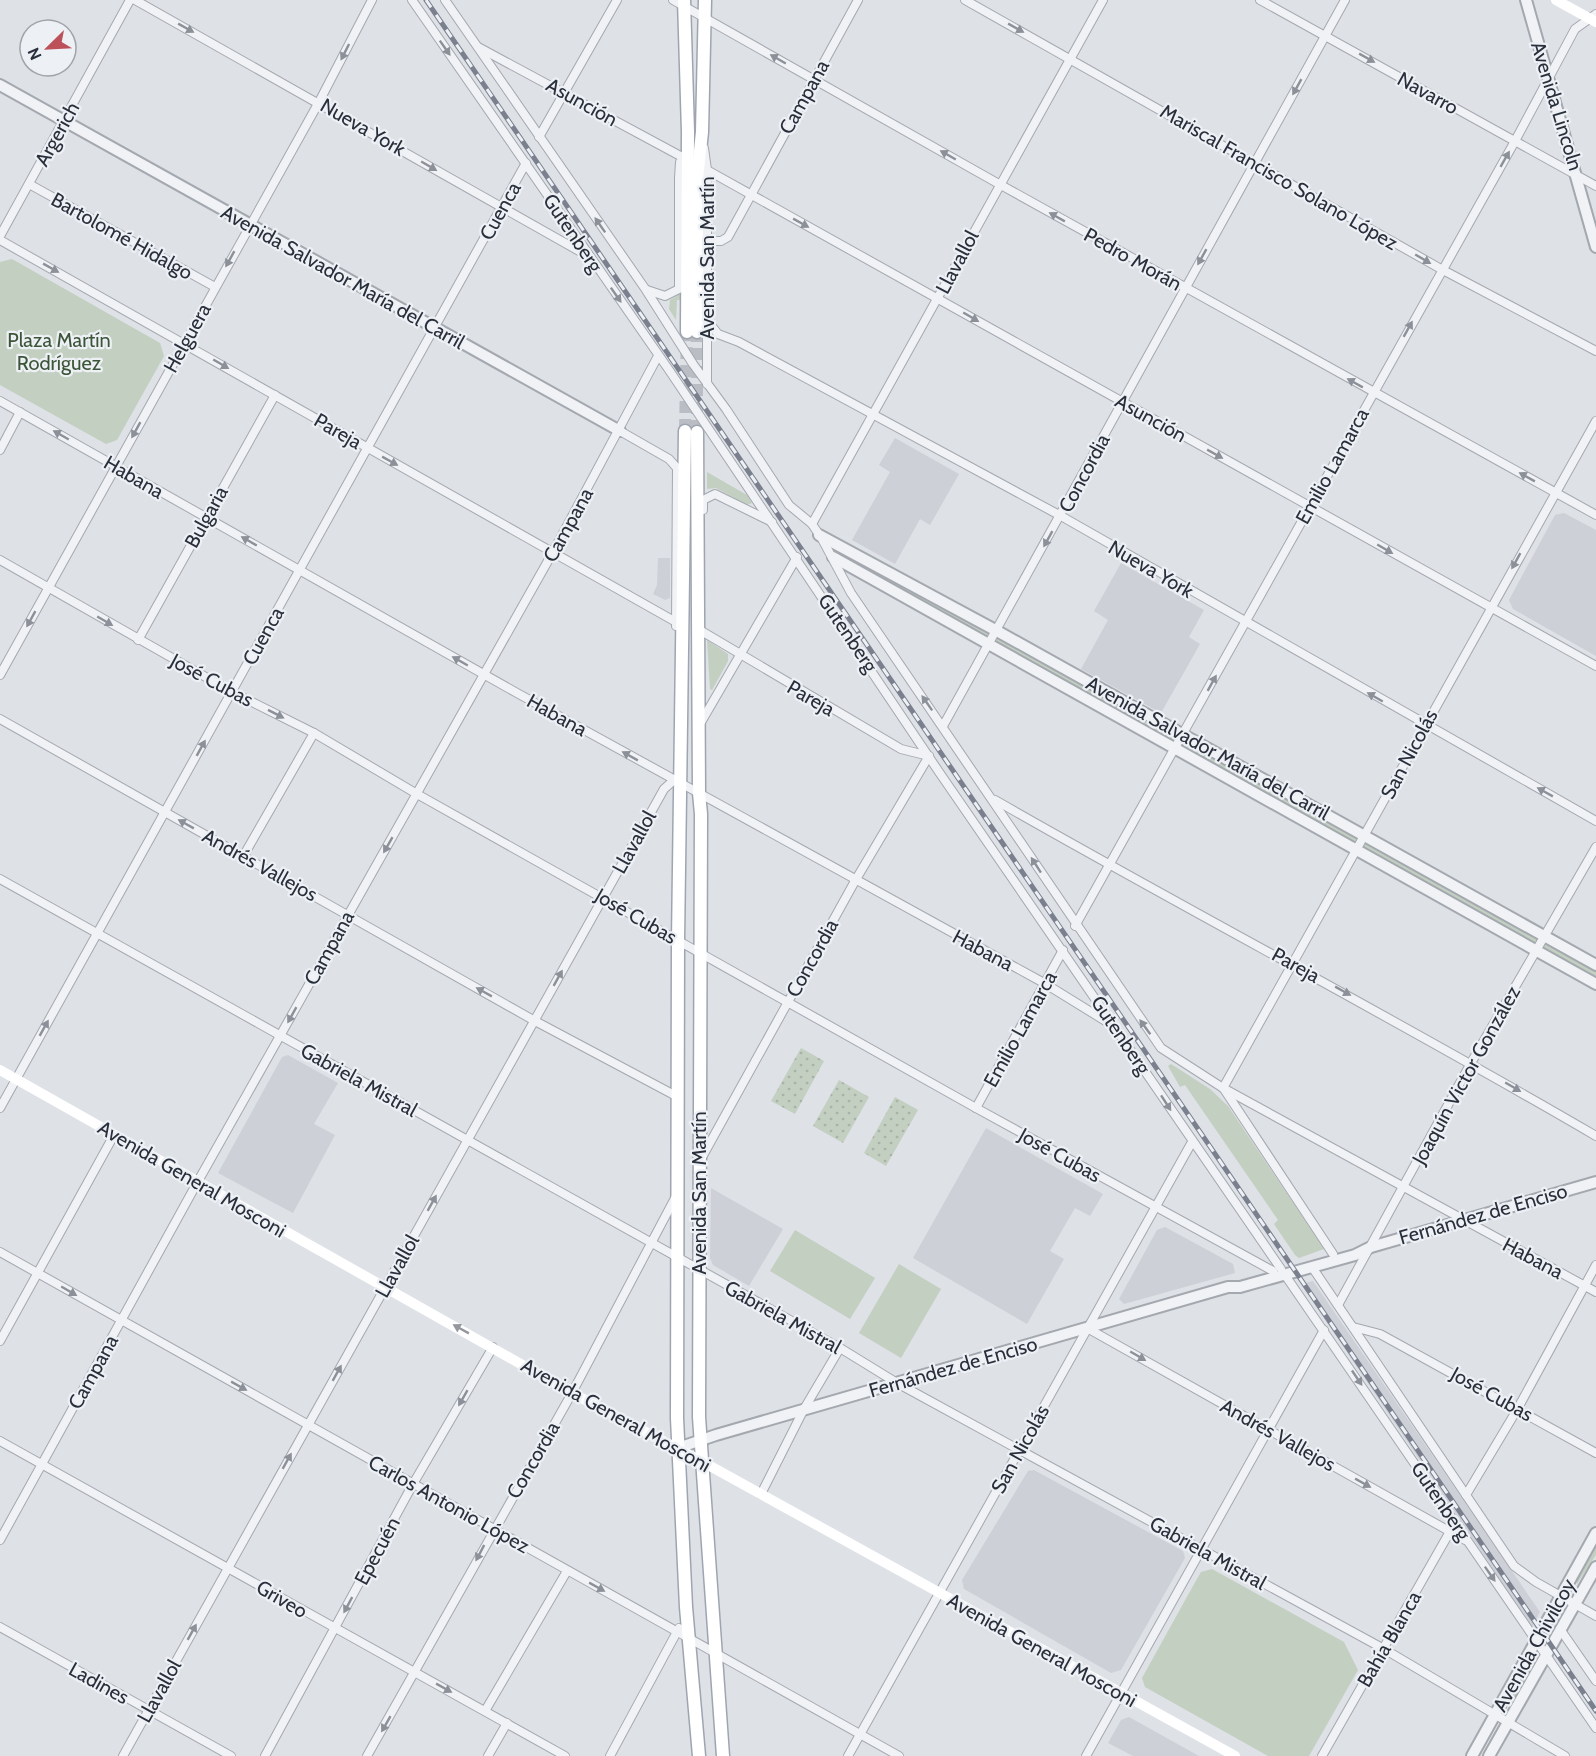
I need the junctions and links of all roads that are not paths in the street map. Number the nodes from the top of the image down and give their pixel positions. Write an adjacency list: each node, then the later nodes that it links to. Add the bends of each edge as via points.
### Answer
1 (130, 0): 28 (street, Argerich)
2 (135, 0): 27 (street, Nueva York, one-way to 27)
3 (372, 0): 27 (street, Helguera, one-way to 27)
4 (405, 0): 16 (street)
5 (445, 0): 21 (street, Gutenberg)
6 (617, 0): 26 (street)
7 (673, 0): 17 (street, Pedro Morán)
8 (705, 0): 18 (main road, Avenida San Martín)
9 (858, 0): 23 (street, Campana)
10 (965, 0): 22 (street, Mariscal Francisco Solano López, one-way to 22)
11 (1103, 0): 22 (street, Llavallol)
12 (1260, 0): 20 (street, Navarro)
13 (1345, 0): 20 (street, Concordia)
14 (1526, 0): 24 (street, Avenida Lincoln)
15 (1556, 0): 19 (main road)
16 (414, 3): 33 (street, Gutenberg, one-way to 33)
17 (685, 3): 18 (street, Pedro Morán); 32 (main road, Avenida San Martín)
18 (705, 17): 23 (street, Pedro Morán, one-way to 18); 29 (main road, Avenida San Martín)
19 (1594, 18): 24 (street, Emilio Lamarca, via 1582,21 1575,29)
20 (1325, 35): 31 (street, Navarro, one-way to 31); 34 (street, Concordia, one-way to 34)
21 (477, 46): 26 (street, Asunción); 30 (street, Gutenberg)
22 (1070, 58): 34 (street, Mariscal Francisco Solano López); 38 (street, Llavallol)
23 (814, 80): 38 (street, Pedro Morán, one-way to 23); 40 (street, Campana)
24 (1547, 80): 31 (street, Emilio Lamarca); 36 (street, Avenida Lincoln)
25 (0, 85): 28 (street, Avenida Salvador María del Carril)
26 (566, 92): 30 (street); 32 (street, Asunción)
27 (319, 102): 41 (street, Nueva York, one-way to 41); 42 (street, Helguera)
28 (65, 121): 37 (street, Argerich); 42 (street, Avenida Salvador María del Carril)
29 (702, 132): 32 (main road, Avenida San Martín, via 692,332); 35 (street, Avenida San Martín)
30 (539, 137): 50 (street, Gutenberg, one-way to 30)
31 (1515, 141): 36 (street, Navarro); 47 (street, Emilio Lamarca, one-way to 31)
32 (686, 159): 50 (street, Avenida San Martín, via 681,162 679,178 679,289 665,296)
33 (526, 163): 41 (street, Cuenca); 46 (street, Gutenberg)
34 (1255, 163): 47 (street, Mariscal Francisco Solano López, one-way to 47); 49 (street, Concordia, one-way to 49)
35 (707, 171): 40 (street, Asunción); 44 (street, Avenida San Martín)
36 (1577, 176): 39 (street, Navarro); 45 (street, Avenida Lincoln)
37 (29, 184): 43 (street, Argerich); 48 (street, Bartolomé Hidalgo)
38 (999, 184): 49 (street, Pedro Morán, one-way to 38); 51 (street, Llavallol)
39 (1596, 186)
40 (749, 195): 44 (street, Campana, via 728,237); 51 (street, Asunción, one-way to 51)
41 (501, 208): 46 (street, Nueva York); 53 (street, Cuenca)
42 (249, 225): 48 (street, Helguera, one-way to 48); 53 (street, Avenida Salvador María del Carril)
43 (0, 238): 54 (street, Pareja, one-way to 54)
44 (706, 241): 52 (street, Avenida San Martín)
45 (1596, 248)
46 (589, 257): 56 (street, Gutenberg, one-way to 56)
47 (1441, 269): 55 (street, Mariscal Francisco Solano López); 58 (street, Emilio Lamarca, one-way to 47)
48 (215, 287): 54 (street, Helguera)
49 (1184, 288): 58 (street, Pedro Morán, one-way to 49); 61 (street, Concordia)
50 (646, 290): 57 (street, Gutenberg)
51 (937, 298): 61 (street, Asunción, one-way to 61); 63 (street, Llavallol)
52 (707, 320): 57 (street, Avenida San Martín); 63 (street, Nueva York, via 718,334)
53 (433, 329): 65 (street, Avenida Salvador María del Carril); 66 (street, Cuenca)
54 (184, 342): 59 (street, Pareja, one-way to 59); 68 (street, Helguera, one-way to 68)
55 (1596, 351)
56 (658, 356): 65 (street, Campana); 75 (street, Gutenberg)
57 (707, 384): 76 (street, Gutenberg, via 789,505)
58 (1372, 392): 70 (street, Pedro Morán, one-way to 58); 71 (street, Emilio Lamarca)
59 (275, 395): 66 (street, Pareja); 74 (street, Bulgaria)
60 (0, 401): 62 (street, Habana)
61 (1122, 403): 71 (street, Asunción, one-way to 71); 73 (street, Concordia)
62 (20, 412): 67 (street); 68 (street, Habana, one-way to 62)
63 (872, 416): 73 (street, Nueva York); 76 (street, Llavallol)
64 (1596, 421): 70 (street, San Nicolás)
65 (620, 431): 69 (street, Avenida Salvador María del Carril, via 669,459); 78 (street, Campana)
66 (367, 448): 78 (street, Pareja, one-way to 78); 82 (street, Cuenca)
67 (0, 450)
68 (116, 466): 74 (street, Habana); 83 (street, Helguera)
69 (678, 475): 85 (street, Avenida San Martín)
70 (1554, 492): 72 (street, Pedro Morán); 84 (street, San Nicolás, one-way to 84)
71 (1309, 505): 84 (street, Asunción, one-way to 84); 86 (street, Emilio Lamarca)
72 (1596, 515)
73 (1061, 516): 86 (street, Nueva York); 88 (street, Concordia, one-way to 88)
74 (205, 517): 82 (street, Habana, one-way to 74); 89 (street, Bulgaria)
75 (772, 522): 79 (street, Gutenberg); 87 (street, Avenida San Martín, via 718,495 703,500 702,610)
76 (812, 524): 77 (street, Gutenberg)
77 (819, 535): 80 (street, Gutenberg); 88 (street, Avenida Salvador María del Carril)
78 (553, 552): 85 (street, Pareja); 95 (street, Campana)
79 (797, 557): 91 (street); 104 (street, Gutenberg)
80 (833, 558): 90 (street, Avenida Salvador María del Carril); 99 (street, Gutenberg, one-way to 80, via 851,593)
81 (0, 560): 83 (street, José Cubas)
82 (300, 570): 95 (street, Habana, one-way to 82); 96 (street, Cuenca)
83 (48, 587): 89 (street, José Cubas, one-way to 89); 94 (street, Helguera, one-way to 94)
84 (1490, 608): 93 (street, Asunción); 98 (street, San Nicolás)
85 (676, 622): 92 (street, Avenida San Martín)
86 (1245, 623): 98 (street, Nueva York, one-way to 86); 102 (street, Emilio Lamarca, one-way to 86)
87 (697, 630): 91 (street, Pareja); 92 (main road, Avenida San Martín, via 691,431); 100 (main road, Avenida San Martín)
88 (997, 631): 90 (street, Concordia); 102 (street, Avenida Salvador María del Carril)
89 (138, 640): 96 (street, José Cubas)
90 (989, 644): 99 (street, Concordia); 103 (street, Avenida Salvador María del Carril)
91 (739, 656): 100 (street); 104 (street, Pareja, via 901,749)
92 (683, 660): 105 (main road, Avenida San Martín)
93 (1596, 666)
94 (0, 675)
95 (484, 675): 105 (street, Habana, one-way to 95); 107 (street, Campana)
96 (232, 692): 101 (street, José Cubas, one-way to 101); 109 (street, Cuenca, one-way to 96)
97 (0, 719): 109 (street, Andrés Vallejos)
98 (1425, 725): 110 (street, Nueva York, one-way to 98); 111 (street, San Nicolás)
99 (944, 726): 108 (street, Gutenberg)
100 (698, 728): 106 (main road, Avenida San Martín)
101 (314, 734): 107 (street, José Cubas); 114 (street)
102 (1184, 735): 103 (street, Emilio Lamarca); 111 (street, Avenida Salvador María del Carril)
103 (1176, 748): 113 (street, Avenida Salvador María del Carril); 115 (street, Emilio Lamarca)
104 (929, 756): 117 (street, Concordia); 124 (street, Gutenberg)
105 (678, 782): 106 (street, Habana); 118 (street, Llavallol, via 664,789); 123 (main road, Avenida San Martín)
106 (699, 793): 117 (street, Habana); 126 (main road, Avenida San Martín)
107 (417, 794): 118 (street, José Cubas); 119 (street, Campana, one-way to 119)
108 (993, 799): 115 (street, Pareja); 120 (street, Gutenberg, one-way to 108)
109 (165, 812): 114 (street, Andrés Vallejos, one-way to 109); 121 (street, Cuenca)
110 (1596, 821)
111 (1366, 836): 113 (street, San Nicolás); 122 (street, Avenida Salvador María del Carril)
112 (1596, 846): 122 (street, Joaquín Victor González)
113 (1357, 851): 125 (street, Avenida Salvador María del Carril); 127 (street, San Nicolás)
114 (244, 855): 119 (street, Andrés Vallejos)
115 (1108, 865): 120 (street, Emilio Lamarca); 127 (street, Pareja)
116 (0, 879): 121 (street, Gabriela Mistral)
117 (855, 881): 129 (street, Habana); 131 (street, Concordia)
118 (603, 898): 123 (street, José Cubas); 132 (street, Llavallol, one-way to 118)
119 (348, 915): 132 (street, Andrés Vallejos, one-way to 119); 134 (street, Campana, one-way to 134)
120 (1075, 926): 136 (street, Gutenberg, one-way to 120, via 1161,1048)
121 (97, 933): 134 (street, Gabriela Mistral); 138 (street, Cuenca, one-way to 121)
122 (1544, 936): 125 (street, Joaquín Victor González); 128 (street, Avenida Salvador María del Carril)
123 (678, 941): 126 (street, José Cubas); 140 (main road, Avenida San Martín)
124 (1063, 950): 129 (street, Emilio Lamarca); 133 (street, Gutenberg)
125 (1536, 951): 130 (street, Avenida Salvador María del Carril); 135 (street, Joaquín Victor González)
126 (700, 952): 131 (street, José Cubas); 147 (main road, Avenida San Martín)
127 (1292, 963): 135 (street, Pareja, one-way to 135); 139 (street, San Nicolás)
128 (1596, 964)
129 (1044, 983): 133 (street, Habana); 142 (street, Emilio Lamarca)
130 (1596, 984)
131 (788, 1002): 142 (street, José Cubas); 147 (street, Concordia)
132 (535, 1021): 140 (street, Andrés Vallejos); 145 (street, Llavallol)
133 (1116, 1027): 146 (street, Gutenberg, one-way to 146)
134 (280, 1036): 145 (street, Gabriela Mistral); 149 (street, Campana)
135 (1472, 1063): 144 (street, Pareja, one-way to 144); 150 (street, Joaquín Victor González)
136 (1186, 1066): 139 (street, Habana)
137 (0, 1070): 138 (main road, Avenida General Mosconi)
138 (16, 1079): 141 (street, Cuenca); 143 (main road, Avenida General Mosconi)
139 (1223, 1088): 150 (street, Habana); 157 (street)
140 (678, 1097): 151 (main road, Avenida San Martín)
141 (0, 1108)
142 (976, 1108): 152 (street, José Cubas)
143 (114, 1135): 149 (main road, Avenida General Mosconi); 163 (street)
144 (1596, 1136)
145 (468, 1140): 154 (street, Gabriela Mistral); 165 (street, Llavallol, one-way to 145)
146 (1191, 1142): 152 (street, San Nicolás); 162 (street, Gutenberg)
147 (700, 1162): 161 (main road, Avenida San Martín)
148 (1596, 1182): 153 (street, Fernández de Enciso)
149 (197, 1183): 165 (main road, Avenida General Mosconi); 168 (street, Campana)
150 (1404, 1188): 153 (street, Habana); 155 (street, Joaquín Victor González)
151 (677, 1194): 154 (street, Concordia); 158 (main road, Avenida San Martín)
152 (1156, 1208): 162 (street, José Cubas); 170 (street, San Nicolás)
153 (1462, 1221): 155 (street, Fernández de Enciso); 164 (street, Habana)
154 (652, 1245): 158 (street, Gabriela Mistral); 176 (street, Concordia)
155 (1371, 1247): 157 (street, Fernández de Enciso); 160 (street, Fernández de Enciso); 167 (street, Joaquín Victor González)
156 (0, 1252): 163 (street, Carlos Antonio López)
157 (1334, 1254): 162 (street, Fernández de Enciso)
158 (679, 1260): 161 (street, Gabriela Mistral); 183 (main road, Avenida San Martín)
159 (1596, 1265): 164 (street)
160 (1312, 1267): 162 (street, Fernández de Enciso); 167 (street, Gutenberg)
161 (700, 1271): 174 (street, Gabriela Mistral); 181 (main road, Avenida San Martín)
162 (1280, 1272): 170 (street, Fernández de Enciso); 171 (street, Gutenberg)
163 (38, 1273): 168 (street, Carlos Antonio López, one-way to 168); 172 (street)
164 (1585, 1285): 166 (street, Habana); 177 (street)
165 (385, 1287): 173 (main road, Avenida General Mosconi, one-way to 165); 179 (street, Llavallol, one-way to 165)
166 (1596, 1292)
167 (1338, 1305): 169 (street, Gutenberg)
168 (122, 1320): 179 (street, Carlos Antonio López, one-way to 179); 187 (street, Campana)
169 (1353, 1327): 177 (street, José Cubas, via 1380,1334); 190 (street, Gutenberg)
170 (1087, 1328): 175 (street, Fernández de Enciso); 180 (street, Andrés Vallejos, one-way to 180); 184 (street, San Nicolás)
171 (1324, 1330): 180 (street); 191 (street, Gutenberg, one-way to 191)
172 (0, 1341)
173 (493, 1347): 176 (main road, Avenida General Mosconi); 188 (street, Epecuén, one-way to 188)
174 (840, 1348): 175 (street, Gabriela Mistral); 178 (street)
175 (897, 1383): 178 (street, Fernández de Enciso); 184 (street, Gabriela Mistral)
176 (572, 1393): 183 (main road, Avenida General Mosconi); 192 (street, Concordia)
177 (1518, 1408): 185 (street, José Cubas); 190 (street)
178 (804, 1409): 181 (street, Fernández de Enciso); 189 (street)
179 (308, 1424): 188 (street, Carlos Antonio López); 199 (street, Llavallol, one-way to 179)
180 (1268, 1430): 193 (street, Andrés Vallejos, one-way to 193); 197 (street)
181 (700, 1440): 183 (street, Fernández de Enciso); 186 (main road, Avenida San Martín)
182 (0, 1441): 187 (street, Griveo)
183 (678, 1448): 186 (main road, Avenida General Mosconi); 205 (main road, Avenida San Martín)
184 (1019, 1450): 197 (street, Gabriela Mistral); 201 (street, San Nicolás)
185 (1596, 1453)
186 (702, 1461): 189 (main road, Avenida General Mosconi); 213 (main road, Avenida San Martín)
187 (42, 1464): 195 (street, Campana); 199 (street, Griveo)
188 (413, 1484): 192 (street, Carlos Antonio López); 208 (street, Epecuén, one-way to 208)
189 (761, 1494): 201 (main road, Avenida General Mosconi)
190 (1466, 1495): 202 (street, Gutenberg, via 1521,1572)
191 (1455, 1522): 193 (street, Bahía Blanca); 196 (street, Gutenberg)
192 (493, 1529): 200 (street, Carlos Antonio López); 215 (street, Concordia, one-way to 215)
193 (1450, 1531): 196 (street, Andrés Vallejos); 212 (street, Bahía Blanca)
194 (1596, 1533): 202 (street, Avenida Chivilcoy)
195 (0, 1540)
196 (1468, 1542): 211 (street, Gutenberg, one-way to 211)
197 (1200, 1549): 212 (street, Gabriela Mistral); 217 (street)
198 (1596, 1567): 203 (street, Avenida Chivilcoy)
199 (228, 1568): 208 (street, Griveo); 218 (street, Llavallol, one-way to 199)
200 (567, 1571): 209 (street, Carlos Antonio López, one-way to 209); 219 (street)
201 (938, 1592): 217 (main road, Avenida General Mosconi); 224 (street, San Nicolás)
202 (1561, 1597): 203 (street); 211 (street, Avenida Chivilcoy)
203 (1575, 1604): 204 (street); 207 (street, Avenida Chivilcoy)
204 (1596, 1616)
205 (687, 1619): 209 (street); 210 (main road, Avenida San Martín)
206 (0, 1627): 218 (street, Ladines)
207 (1560, 1629): 214 (street, Avenida Chivilcoy); 216 (street)
208 (335, 1630): 215 (street, Griveo); 227 (street, Epecuén)
209 (677, 1631): 210 (street, Carlos Antonio López); 231 (street)
210 (689, 1637): 213 (street, Carlos Antonio López); 232 (main road, Avenida San Martín)
211 (1536, 1641): 214 (street, Gutenberg); 220 (street, Avenida Chivilcoy)
212 (1384, 1649): 220 (street, Gabriela Mistral); 238 (street, Bahía Blanca)
213 (714, 1650): 224 (street, Carlos Antonio López); 233 (main road, Avenida San Martín)
214 (1546, 1654): 221 (street, Avenida Chivilcoy); 223 (street, Gutenberg)
215 (415, 1672): 219 (street, Griveo, one-way to 219); 228 (street, Concordia, one-way to 228)
216 (1596, 1681)
217 (1120, 1694): 236 (street); 237 (main road, Avenida General Mosconi)
218 (148, 1710): 225 (street, Llavallol); 226 (street, Ladines)
219 (485, 1711): 222 (street, Griveo)
220 (1496, 1714): 221 (street, Gabriela Mistral); 239 (street, Avenida Chivilcoy)
221 (1508, 1722): 240 (street, Avenida Chivilcoy); 241 (street, Gabriela Mistral)
222 (507, 1723): 229 (street); 230 (street, Griveo)
223 (1596, 1728)
224 (860, 1734): 234 (street, San Nicolás); 235 (street, Carlos Antonio López)
225 (123, 1756)
226 (231, 1756)
227 (265, 1756)
228 (368, 1756)
229 (488, 1756)
230 (565, 1756)
231 (610, 1756)
232 (699, 1756)
233 (723, 1756)
234 (848, 1756)
235 (899, 1756)
236 (1086, 1756)
237 (1235, 1756)
238 (1322, 1756)
239 (1472, 1756)
240 (1489, 1756)
241 (1565, 1756)

